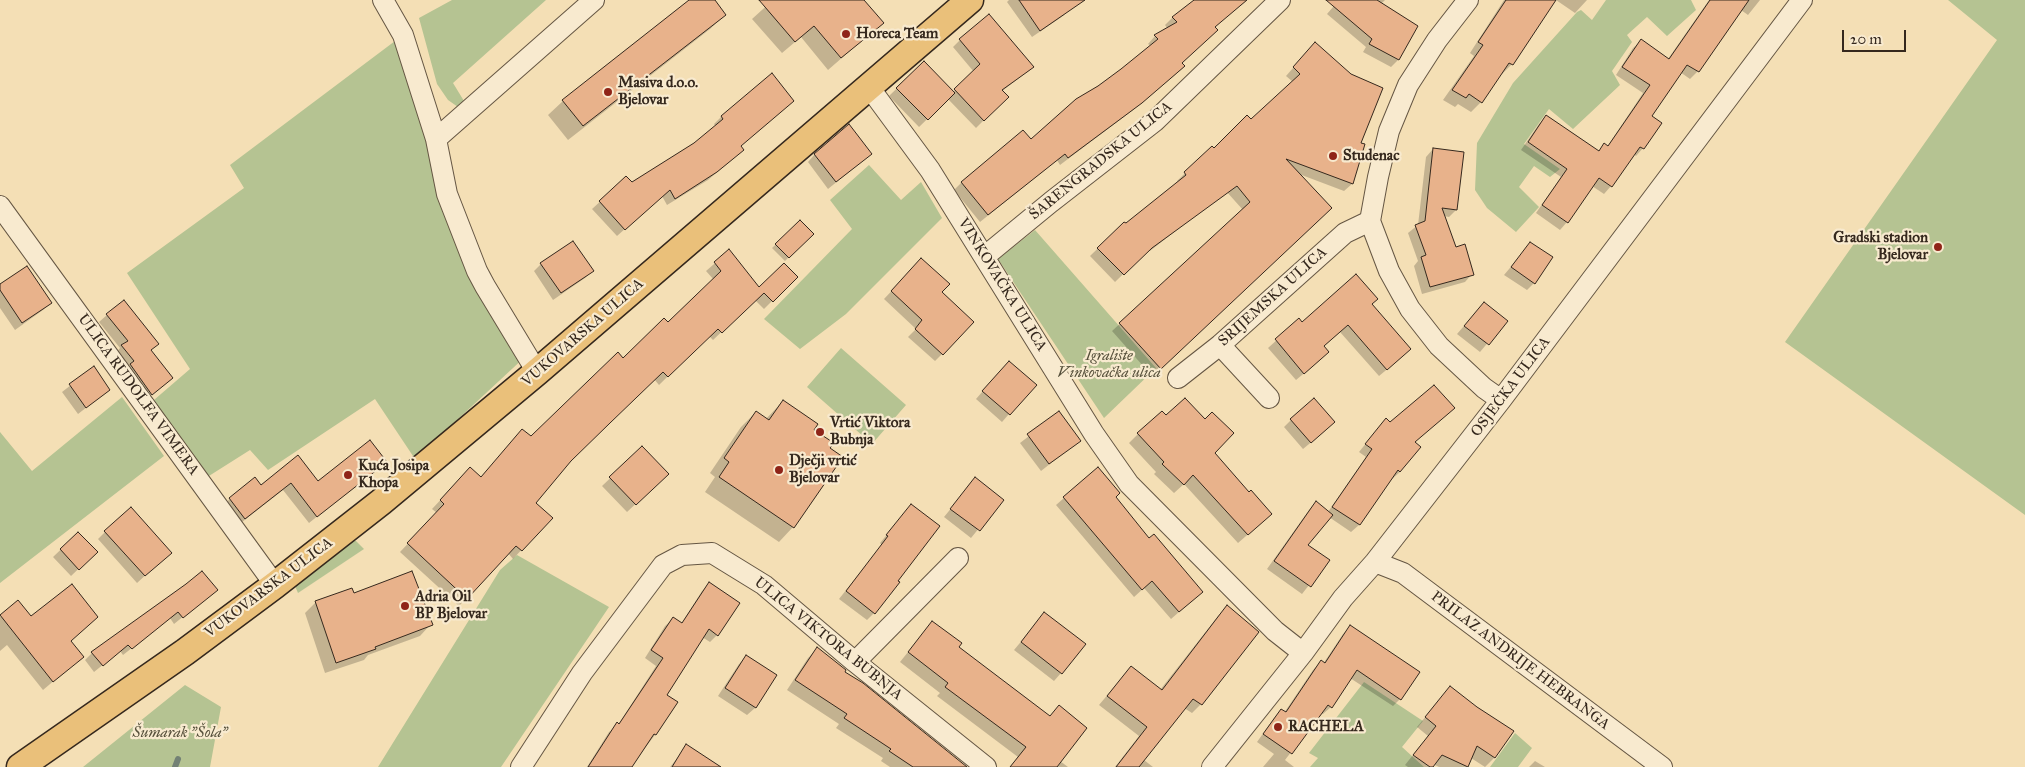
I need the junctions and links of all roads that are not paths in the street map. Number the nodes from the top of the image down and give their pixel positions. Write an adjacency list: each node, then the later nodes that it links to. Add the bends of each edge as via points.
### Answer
1 (383, 0): 8 (street, via 403,35)
2 (594, 0): 8 (street)
3 (970, 0): 7 (main road, VUKOVARSKA ULICA)
4 (1280, 0): 11 (street, ŠARENGRADSKA ULICA, via 1155,121)
5 (1468, 0): 10 (street, via 1408,85 1389,132)
6 (1802, 0): 16 (street, OSJEČKA ULICA)
7 (869, 87): 11 (street, VINKOVAČKA ULICA, via 930,170); 13 (main road, VUKOVARSKA ULICA)
8 (436, 139): 13 (street, via 447,194 478,271)
9 (0, 206): 19 (street, ULICA RUDOLFA VIMERA)
10 (1370, 221): 12 (street, SRIJEMSKA ULICA, via 1344,233); 16 (street, via 1389,271 1410,309 1439,346)
11 (984, 257): 20 (street, VINKOVAČKA ULICA, via 1094,434 1130,484 1275,631)
12 (1220, 346): 14 (street, SRIJEMSKA ULICA); 15 (street)
13 (537, 372): 19 (main road, VUKOVARSKA ULICA)
14 (1178, 378)
15 (1269, 398)
16 (1501, 400): 18 (street, OSJEČKA ULICA)
17 (958, 558): 21 (street)
18 (1374, 562): 20 (street, OSJEČKA ULICA); 26 (street, PRILAZ ANDRIJE HEBRANGA, via 1403,573)
19 (275, 585): 22 (main road, VUKOVARSKA ULICA)
20 (1303, 653): 25 (street, OSJEČKA ULICA)
21 (855, 662): 23 (street, ULICA VIKTORA BUBNJA, via 764,585 712,553 682,555 663,564 582,673); 24 (street, ULICA VIKTORA BUBNJA)
22 (20, 767)
23 (521, 767)
24 (986, 767)
25 (1212, 767)
26 (1662, 767)

